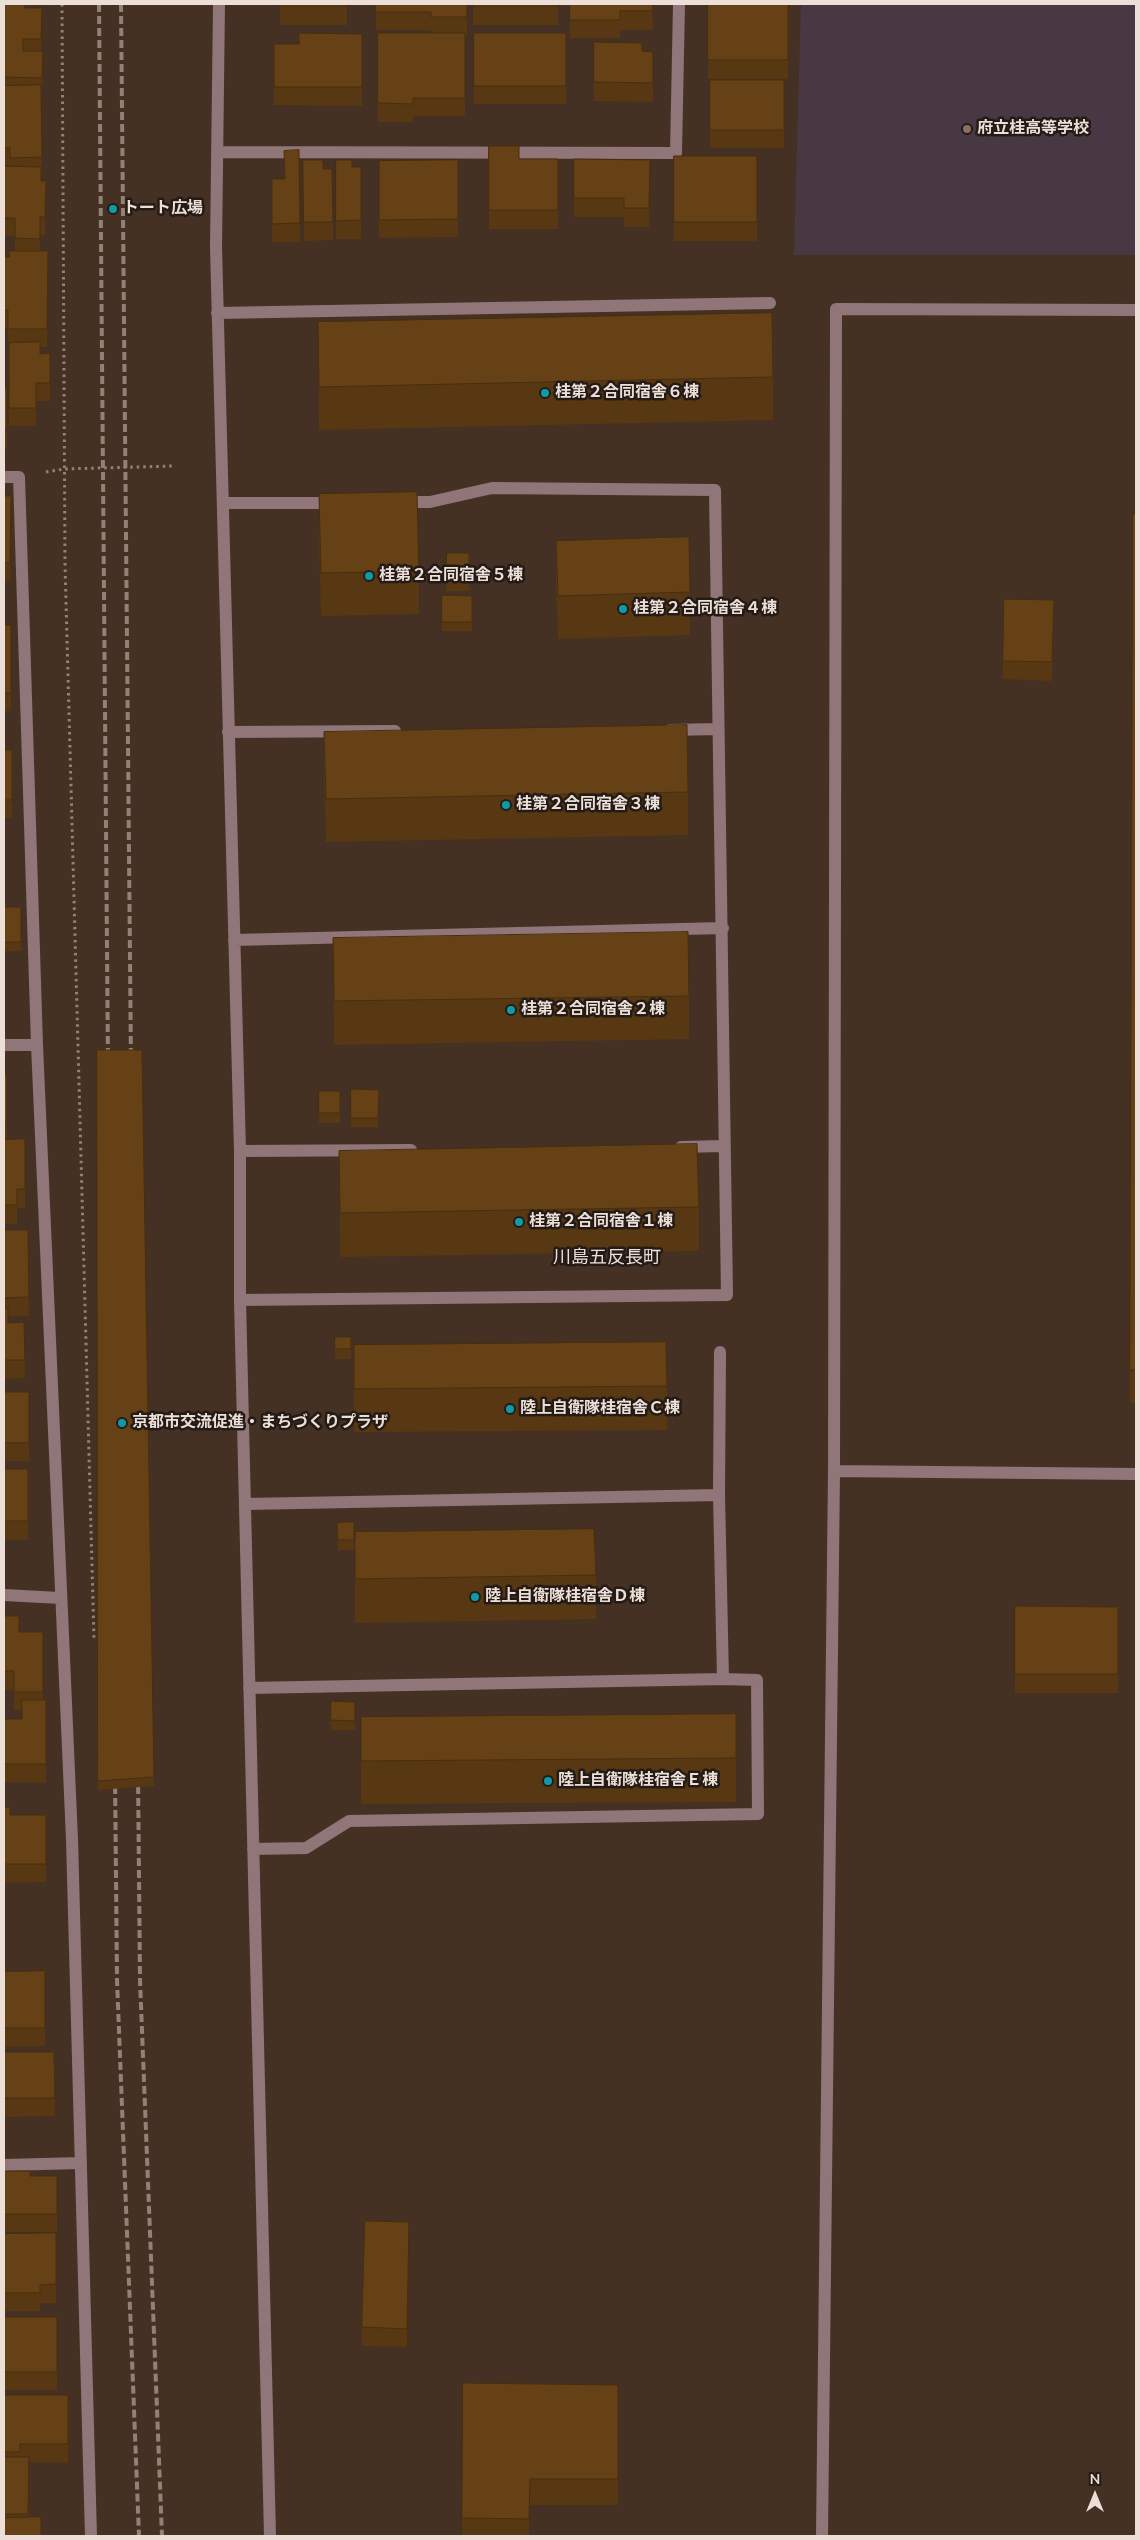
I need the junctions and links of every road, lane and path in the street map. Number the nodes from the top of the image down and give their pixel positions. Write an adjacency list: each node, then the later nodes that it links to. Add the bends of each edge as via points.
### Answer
1 (62, 4): 9 (path)
2 (219, 4): 4 (street)
3 (679, 4): 4 (street, via 676,153)
4 (217, 152): 7 (street)
5 (770, 303): 7 (street)
6 (1136, 310): 28 (street, via 836,309)
7 (217, 313): 13 (street)
8 (173, 466): 9 (path)
9 (64, 469): 34 (path)
10 (4, 477): 21 (street, via 19,477)
11 (351, 502): 13 (street)
12 (390, 502): 14 (street, via 430,502 492,488 715,490)
13 (223, 503): 17 (street)
14 (717, 729): 15 (street); 18 (street)
15 (658, 730)
16 (403, 731): 17 (street)
17 (228, 732): 19 (street)
18 (724, 928): 19 (street); 22 (street)
19 (234, 940): 25 (street)
20 (4, 1045): 21 (street)
21 (37, 1045): 33 (street)
22 (724, 1146): 23 (street); 26 (street, via 727,1295)
23 (664, 1147)
24 (424, 1150): 25 (street)
25 (240, 1151): 26 (street)
26 (240, 1300): 31 (street)
27 (720, 1352): 30 (street)
28 (834, 1470): 29 (street); 42 (street)
29 (1136, 1474)
30 (719, 1495): 31 (street); 35 (street)
31 (246, 1504): 36 (street)
32 (4, 1595): 33 (street)
33 (60, 1598): 38 (street, via 72,1838)
34 (94, 1650)
35 (724, 1679): 36 (street); 37 (street, via 757,1680 758,1814 349,1821 306,1848)
36 (249, 1688): 37 (street)
37 (253, 1849): 41 (street)
38 (81, 2163): 39 (street); 40 (street)
39 (4, 2165)
40 (91, 2536)
41 (270, 2536)
42 (822, 2536)

